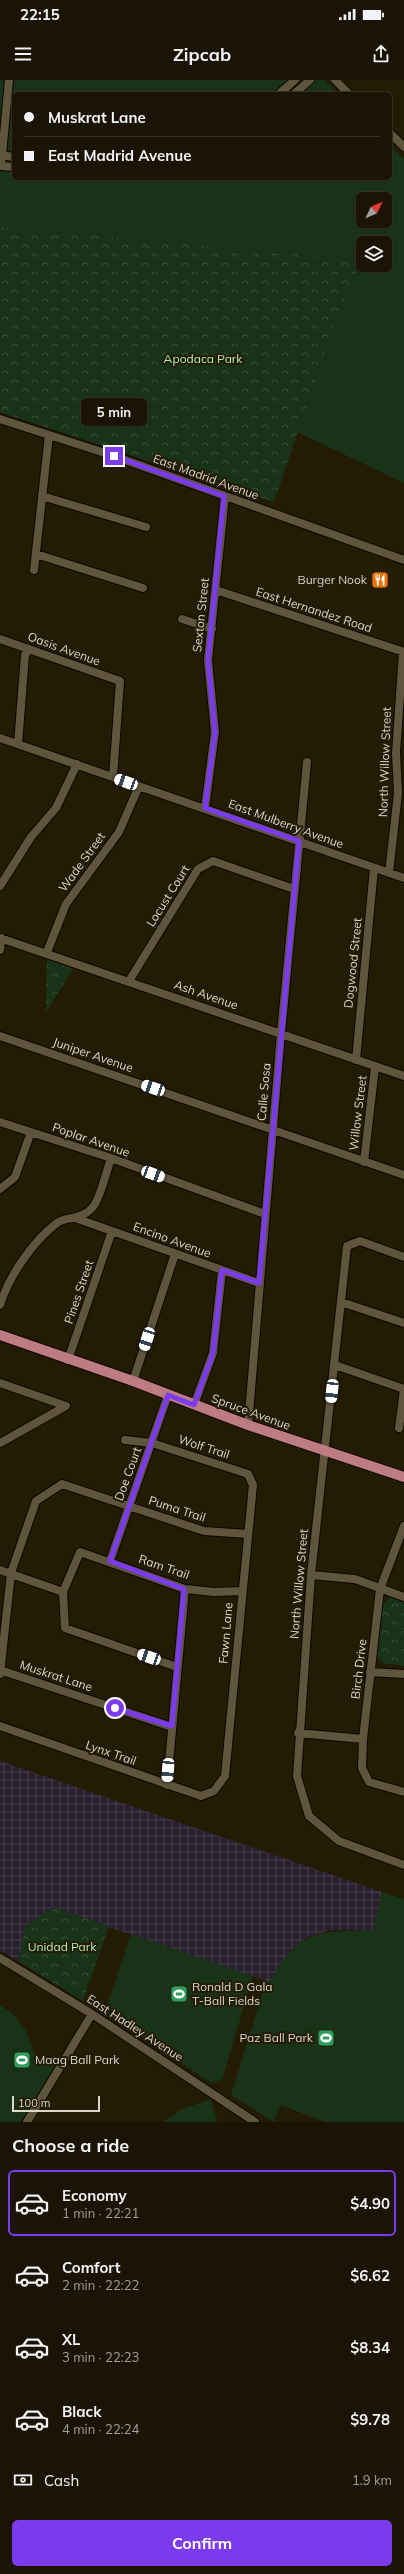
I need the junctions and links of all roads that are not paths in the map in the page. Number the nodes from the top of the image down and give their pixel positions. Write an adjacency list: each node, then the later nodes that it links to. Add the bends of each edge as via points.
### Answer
1 (9, 80): 10 (street)
2 (295, 80): 5 (street)
3 (310, 80): 6 (street)
4 (335, 80): 7 (street)
5 (281, 92)
6 (296, 92)
7 (348, 92)
8 (392, 135): 9 (street)
9 (404, 146)
10 (0, 155): 11 (street); 12 (street)
11 (12, 157)
12 (0, 166): 13 (street)
13 (12, 167)
14 (0, 419): 15 (street, East Madrid Avenue)
15 (49, 435): 16 (street); 17 (street, East Madrid Avenue)
16 (42, 496): 18 (street); 19 (street)
17 (224, 496): 20 (street, East Madrid Avenue); 23 (street, Sexton Street)
18 (146, 527)
19 (36, 554): 21 (street); 22 (street)
20 (404, 560)
21 (34, 570)
22 (143, 588)
23 (216, 590): 25 (street, Sexton Street); 28 (street, East Hernandez Road)
24 (182, 619): 25 (street)
25 (212, 629): 36 (street, Sexton Street, via 208,660 215,732)
26 (0, 639): 27 (street, Oasis Avenue)
27 (29, 649): 30 (street, via 25,655); 33 (street, Oasis Avenue, via 120,682)
28 (403, 652): 35 (street, North Willow Street, via 396,753)
29 (0, 738): 30 (street, East Mulberry Avenue)
30 (18, 744): 32 (street, East Mulberry Avenue)
31 (307, 762): 37 (street, Calle Sosa)
32 (77, 764): 33 (street, East Mulberry Avenue); 41 (street, via 56,808 32,837)
33 (113, 777): 34 (street, East Mulberry Avenue)
34 (139, 786): 36 (street, East Mulberry Avenue); 45 (street, Wade Street, via 119,832 66,904)
35 (401, 794): 39 (street, North Willow Street)
36 (205, 808): 37 (street, East Mulberry Avenue)
37 (299, 841): 38 (street, East Mulberry Avenue); 42 (street, Calle Sosa)
38 (374, 868): 39 (street, East Mulberry Avenue); 49 (street, Dogwood Street)
39 (389, 872): 40 (street, East Mulberry Avenue)
40 (404, 878)
41 (0, 886)
42 (294, 889): 46 (street, Locust Court, via 213,862 198,868); 47 (street, Calle Sosa)
43 (1, 938): 44 (street); 45 (street, Ash Avenue)
44 (0, 950)
45 (47, 952): 46 (street, Ash Avenue)
46 (129, 981): 47 (street, Ash Avenue)
47 (281, 1034): 49 (street, Ash Avenue); 53 (street, Calle Sosa)
48 (0, 1036): 53 (street, Juniper Avenue)
49 (356, 1060): 50 (street, Ash Avenue)
50 (375, 1067): 51 (street, Ash Avenue); 56 (street, Willow Street)
51 (404, 1076)
52 (0, 1122): 54 (street, Poplar Avenue)
53 (273, 1130): 56 (street, Juniper Avenue); 59 (street, Calle Sosa)
54 (31, 1132): 55 (street, Poplar Avenue); 58 (street, via 15,1178)
55 (111, 1158): 59 (street, Poplar Avenue); 60 (street, via 93,1207)
56 (364, 1162): 57 (street, Juniper Avenue)
57 (404, 1175)
58 (0, 1189)
59 (265, 1214): 65 (street, Calle Sosa)
60 (78, 1219): 61 (street, Encino Avenue); 67 (street, via 58,1222 19,1264 5,1289)
61 (112, 1231): 62 (street, Encino Avenue); 70 (street, Pines Street)
62 (175, 1254): 64 (street, Encino Avenue); 72 (street)
63 (404, 1257): 66 (street, North Willow Street, via 360,1242 347,1246)
64 (222, 1270): 65 (street, Encino Avenue); 76 (street, via 213,1353)
65 (259, 1283): 77 (street, Calle Sosa)
66 (341, 1302): 68 (street); 71 (street, North Willow Street)
67 (0, 1305)
68 (404, 1323)
69 (0, 1335): 70 (main road, Spruce Avenue)
70 (68, 1360): 72 (main road, Spruce Avenue)
71 (334, 1365): 74 (street); 82 (street, North Willow Street)
72 (133, 1381): 75 (main road, Spruce Avenue)
73 (0, 1383): 80 (street, via 66,1406)
74 (404, 1389): 78 (street)
75 (168, 1395): 76 (main road, Spruce Avenue); 81 (street, Doe Court)
76 (194, 1405): 77 (main road, Spruce Avenue)
77 (248, 1425): 82 (main road, Spruce Avenue)
78 (399, 1428)
79 (125, 1440): 81 (street, Wolf Trail)
80 (0, 1443)
81 (152, 1443): 83 (street, Wolf Trail); 85 (street, Doe Court)
82 (323, 1451): 84 (main road, Spruce Avenue); 91 (street, North Willow Street)
83 (248, 1474): 87 (street, Fawn Lane, via 253,1485)
84 (404, 1477)
85 (129, 1506): 87 (street, Puma Trail, via 204,1531); 88 (street, Doe Court); 90 (street, Puma Trail, via 62,1484 36,1501)
86 (404, 1526): 93 (street, Birch Drive)
87 (248, 1534): 94 (street, Fawn Lane)
88 (110, 1561): 92 (street, Ram Trail); 95 (street, Ram Trail, via 80,1552)
89 (0, 1570): 90 (street)
90 (11, 1573): 95 (street); 98 (street)
91 (311, 1575): 93 (street, via 355,1579); 104 (street, North Willow Street)
92 (184, 1589): 94 (street, Ram Trail, via 214,1592); 97 (street)
93 (380, 1589): 96 (street); 99 (street, Birch Drive)
94 (242, 1590): 107 (street, Fawn Lane, via 225,1776)
95 (63, 1592): 97 (street, via 65,1628)
96 (404, 1597)
97 (177, 1667): 103 (street)
98 (0, 1670): 100 (street); 103 (street, Muskrat Lane)
99 (370, 1672): 101 (street); 105 (street, Birch Drive)
100 (0, 1674)
101 (404, 1674)
102 (0, 1726): 106 (street, Lynx Trail)
103 (172, 1726): 106 (street)
104 (298, 1733): 105 (street); 109 (street, North Willow Street, via 297,1776 309,1816 340,1841)
105 (363, 1739): 108 (street, Birch Drive, via 362,1768 369,1782)
106 (167, 1785): 107 (street, Lynx Trail, via 201,1796)
107 (214, 1792)
108 (404, 1792)
109 (404, 1865)
110 (0, 1958): 111 (street, East Hadley Avenue)
111 (92, 2014): 112 (street); 113 (street, East Hadley Avenue)
112 (27, 2122)
113 (255, 2122)

